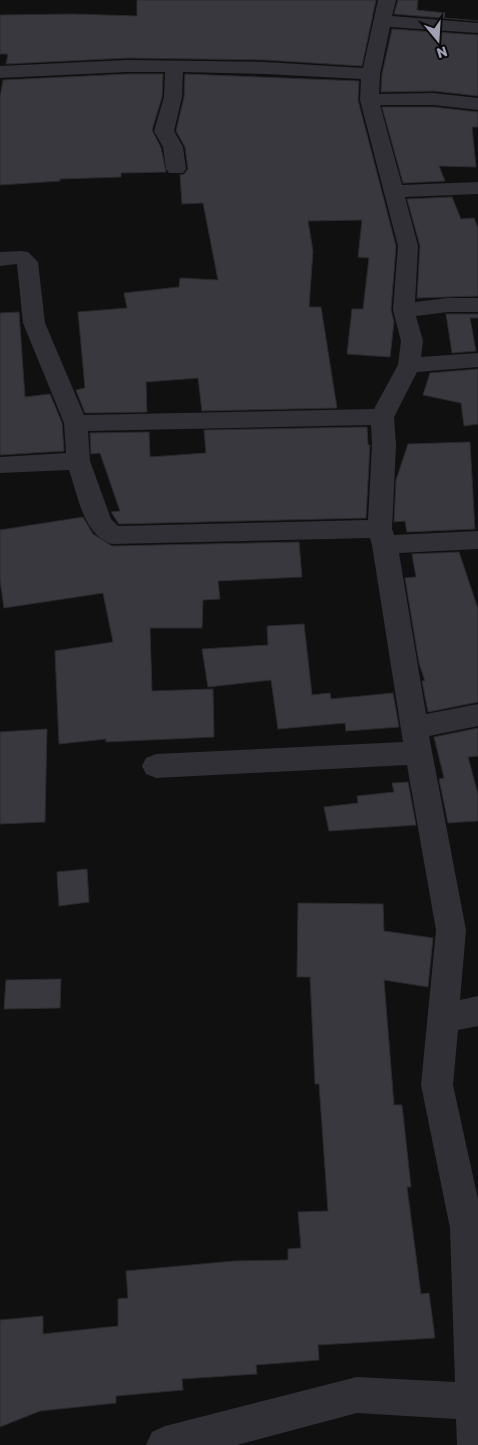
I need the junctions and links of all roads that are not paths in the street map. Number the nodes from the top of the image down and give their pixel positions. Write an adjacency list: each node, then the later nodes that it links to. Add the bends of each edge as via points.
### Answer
1 (385, 11): 2 (street); 5 (street)
2 (478, 28)
3 (174, 67): 4 (street); 5 (street); 8 (street, via 173,97 164,131 173,147)
4 (0, 72)
5 (371, 74): 6 (street)
6 (369, 100): 7 (street, via 434,99); 10 (street)
7 (478, 104)
8 (176, 169)
9 (478, 188): 10 (street)
10 (393, 191): 13 (street, via 408,246)
11 (0, 259): 17 (street, via 20,257 27,262 34,323)
12 (478, 306): 13 (street, via 448,305)
13 (404, 310): 15 (street, via 412,342)
14 (478, 360): 15 (street)
15 (409, 365): 16 (street)
16 (382, 417): 17 (street); 20 (street)
17 (76, 423): 18 (street)
18 (78, 461): 19 (street); 20 (street, via 100,523 112,535)
19 (0, 464)
20 (383, 537): 21 (street); 23 (street)
21 (478, 540)
22 (478, 715): 23 (street)
23 (416, 741): 24 (street); 26 (street, via 451,930)
24 (156, 766)
25 (478, 1011): 26 (street)
26 (443, 1018): 27 (street, via 437,1085)
27 (472, 1226): 28 (street)
28 (474, 1402): 29 (street, via 357,1395); 30 (street)
29 (165, 1445)
30 (476, 1445)

